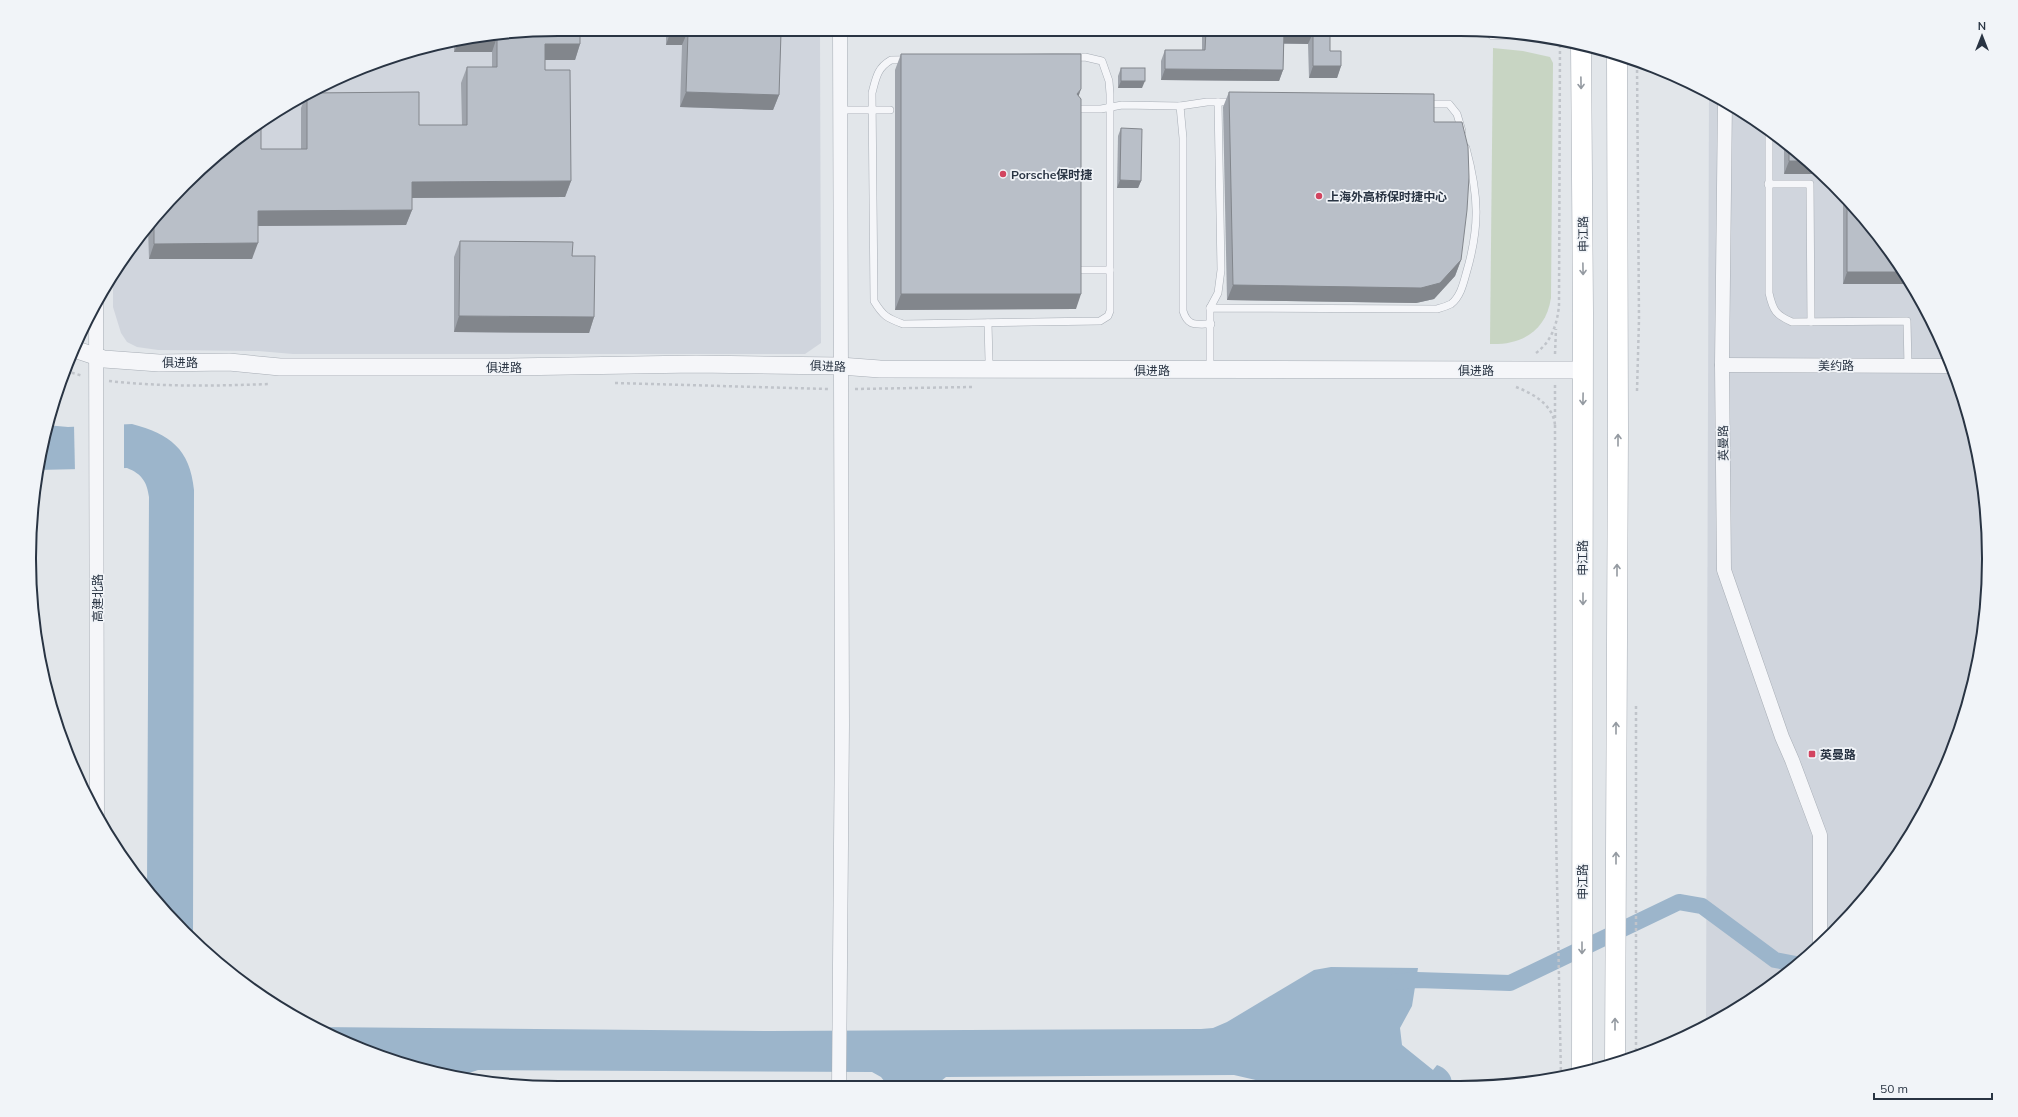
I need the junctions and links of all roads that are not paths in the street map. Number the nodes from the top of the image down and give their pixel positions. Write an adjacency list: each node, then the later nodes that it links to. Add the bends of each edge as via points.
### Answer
1 (840, 36): 11 (street)
2 (1581, 51): 31 (main road, 申江路, one-way to 31)
3 (1617, 61): 34 (main road, one-way to 3)
4 (1218, 102): 5 (lane); 7 (lane); 18 (lane, via 1221,270 1218,293)
5 (1242, 102)
6 (1417, 104): 18 (lane, via 1449,104 1457,114 1475,181 1478,211 1472,254 1461,291 1451,304 1437,309)
7 (1180, 106): 8 (lane); 22 (lane, via 1183,138 1183,311 1186,320 1191,324)
8 (1110, 107): 10 (lane); 12 (lane, via 1109,81 1102,61 1085,57 1066,57 891,60 882,65 875,80 872,93); 17 (lane)
9 (1725, 108): 26 (street, 英曼路)
10 (1076, 109)
11 (840, 110): 12 (lane); 27 (street)
12 (874, 110): 13 (lane); 21 (lane, via 874,301 880,312 888,319 903,324)
13 (890, 110)
14 (1769, 137): 15 (lane)
15 (1768, 184): 20 (lane, via 1768,293 1771,303 1778,316 1792,322); 20 (lane, via 1810,184)
16 (1082, 270): 17 (lane)
17 (1110, 270): 21 (lane, via 1110,311 1108,316 1100,321)
18 (1210, 308): 22 (lane)
19 (96, 316): 24 (street, 高建北路)
20 (1811, 322): 28 (lane, via 1907,321)
21 (988, 323): 25 (lane)
22 (1211, 324): 30 (lane)
23 (80, 351): 24 (street, 俱进路)
24 (96, 356): 27 (street, 俱进路, via 104,359 159,363 229,362 280,367 507,368 696,364); 32 (street, 高建北路)
25 (989, 361)
26 (1722, 365): 28 (street, 美约路); 33 (street, 英曼路, via 1724,570 1782,737 1820,835)
27 (840, 366): 30 (street, 俱进路, via 880,369); 36 (street, via 842,724)
28 (1908, 366): 29 (street, 美约路)
29 (1945, 366)
30 (1210, 370): 31 (street, 俱进路)
31 (1583, 370): 35 (main road, 申江路, one-way to 35)
32 (97, 803)
33 (1820, 936)
34 (1615, 1057)
35 (1582, 1066)
36 (839, 1081)

